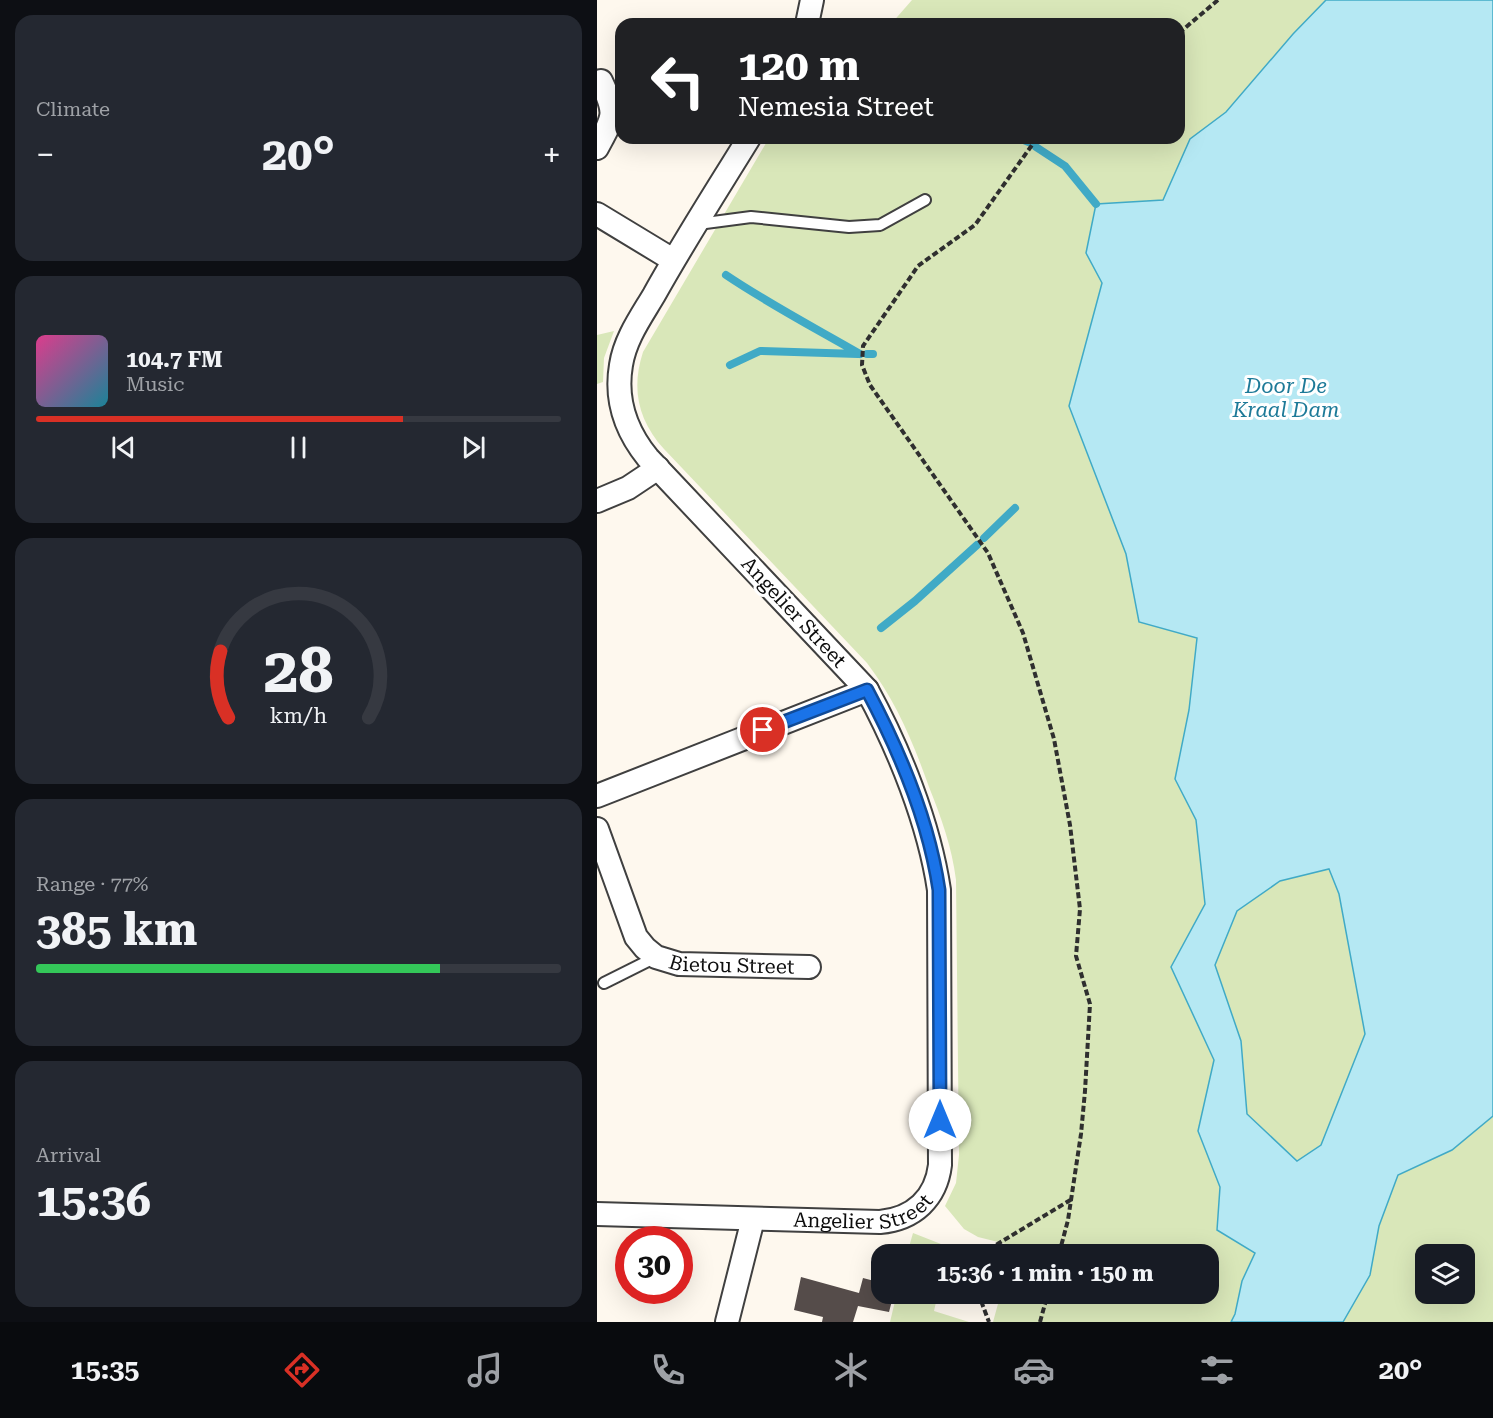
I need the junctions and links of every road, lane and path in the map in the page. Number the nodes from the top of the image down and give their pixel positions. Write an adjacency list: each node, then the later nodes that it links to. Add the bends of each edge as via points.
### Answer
1 (811, 0): 3 (street)
2 (1218, 0): 4 (path)
3 (808, 18)
4 (1185, 28)
5 (601, 81): 8 (street, via 611,102 612,115)
6 (745, 144): 11 (street, Angelier Street)
7 (1033, 144): 21 (path, via 975,225 918,267 864,346 862,365 870,385 988,553 1023,633 1054,739 1080,909 1076,956 1090,1004 1085,1091)
8 (597, 148)
9 (924, 200): 11 (lane, via 880,225 849,227 751,217)
10 (597, 214): 12 (street)
11 (696, 224): 12 (street, Angelier Street)
12 (673, 260): 13 (street, Angelier Street, via 625,348 619,380 619,397 629,429)
13 (658, 468): 14 (street, via 629,488); 15 (street, Angelier Street)
14 (597, 501)
15 (867, 690): 16 (street); 23 (street, Angelier Street, via 885,723 935,860 939,901 939,1178 927,1200 894,1221)
16 (597, 796)
17 (597, 829): 18 (street, Bietou Street, via 636,937)
18 (657, 957): 19 (street, Bietou Street, via 679,964); 20 (lane)
19 (809, 967)
20 (604, 983)
21 (1072, 1199): 24 (path); 25 (path)
22 (597, 1214): 23 (street, Angelier Street)
23 (753, 1219): 28 (street)
24 (998, 1244)
25 (1061, 1244)
26 (982, 1304): 29 (path)
27 (1045, 1304): 30 (path)
28 (727, 1322)
29 (989, 1322)
30 (1040, 1322)

